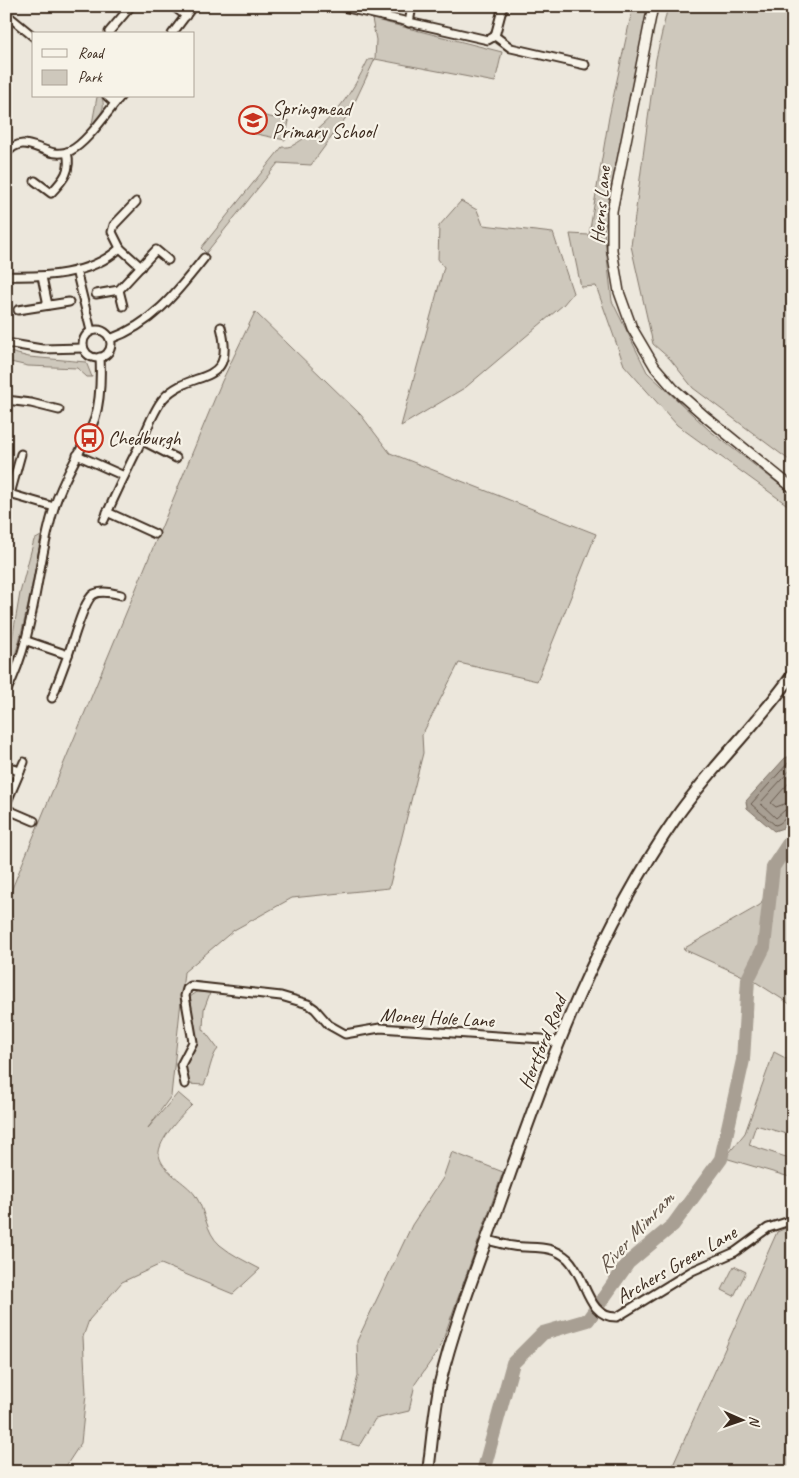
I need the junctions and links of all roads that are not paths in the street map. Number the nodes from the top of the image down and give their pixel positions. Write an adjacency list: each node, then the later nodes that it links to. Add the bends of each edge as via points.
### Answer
1 (130, 6): 11 (street)
2 (173, 6): 9 (street)
3 (193, 6): 9 (street)
4 (338, 6): 10 (street)
5 (412, 6): 10 (street)
6 (503, 6): 14 (street)
7 (653, 6): 49 (street, Herns Lane, via 612,211 612,250 619,292 632,328 673,388)
8 (6, 14): 13 (street)
9 (186, 16): 12 (street)
10 (409, 23): 14 (street, via 488,40)
11 (109, 32)
12 (174, 32)
13 (32, 35)
14 (495, 36): 15 (street, via 511,48)
15 (585, 64)
16 (109, 98): 18 (street)
17 (120, 98): 18 (street)
18 (115, 104): 19 (street, via 78,146)
19 (67, 152): 20 (street, via 50,154 23,143); 21 (street, via 67,174 50,193)
20 (6, 154)
21 (35, 181)
22 (136, 202): 23 (street, via 113,228 114,239)
23 (120, 248): 26 (street); 27 (street, via 102,260)
24 (204, 258): 38 (street, via 160,310 140,325)
25 (168, 260): 26 (street, via 156,250)
26 (141, 267): 30 (street)
27 (76, 270): 29 (street); 37 (street)
28 (6, 276): 29 (street)
29 (42, 277): 33 (street)
30 (119, 290): 31 (street); 34 (street)
31 (96, 294)
32 (69, 302): 33 (street)
33 (48, 304): 35 (street)
34 (123, 306)
35 (18, 310)
36 (222, 327): 44 (street, via 226,351 221,366 181,385 163,399)
37 (91, 331): 38 (street, via 100,330); 40 (street, via 83,340)
38 (110, 339): 41 (street, via 108,352)
39 (6, 343): 40 (street, via 42,349)
40 (84, 348): 41 (street, via 92,357)
41 (100, 357): 46 (street, via 100,395 94,418)
42 (6, 400): 43 (street)
43 (58, 410)
44 (141, 440): 47 (street); 48 (street)
45 (21, 454): 50 (street)
46 (77, 455): 48 (street); 51 (street)
47 (176, 458)
48 (124, 476): 52 (street, via 106,516)
49 (793, 488)
50 (8, 493): 51 (street)
51 (54, 507): 54 (street)
52 (154, 534)
53 (121, 595): 55 (street, via 105,592 87,600)
54 (27, 640): 55 (street); 57 (street)
55 (68, 655): 58 (street)
56 (793, 674): 65 (main road, Hertford Road, via 678,815 633,886)
57 (6, 692)
58 (52, 698)
59 (24, 762): 61 (street)
60 (6, 765): 61 (street)
61 (20, 772): 62 (street)
62 (6, 804)
63 (6, 809): 64 (street)
64 (34, 821)
65 (559, 1043): 66 (street, Money Hole Lane, via 542,1039 380,1028 346,1034 329,1025 308,1004 281,996 191,986 185,996 193,1042 181,1065); 68 (main road, Hertford Road)
66 (185, 1084)
67 (793, 1220): 68 (street, Archers Green Lane, via 768,1228 735,1252 692,1271 617,1317 603,1315 594,1306 580,1274 559,1253 549,1248 513,1246)
68 (487, 1240): 69 (main road, Hertford Road, via 456,1327 440,1385)
69 (428, 1472)

